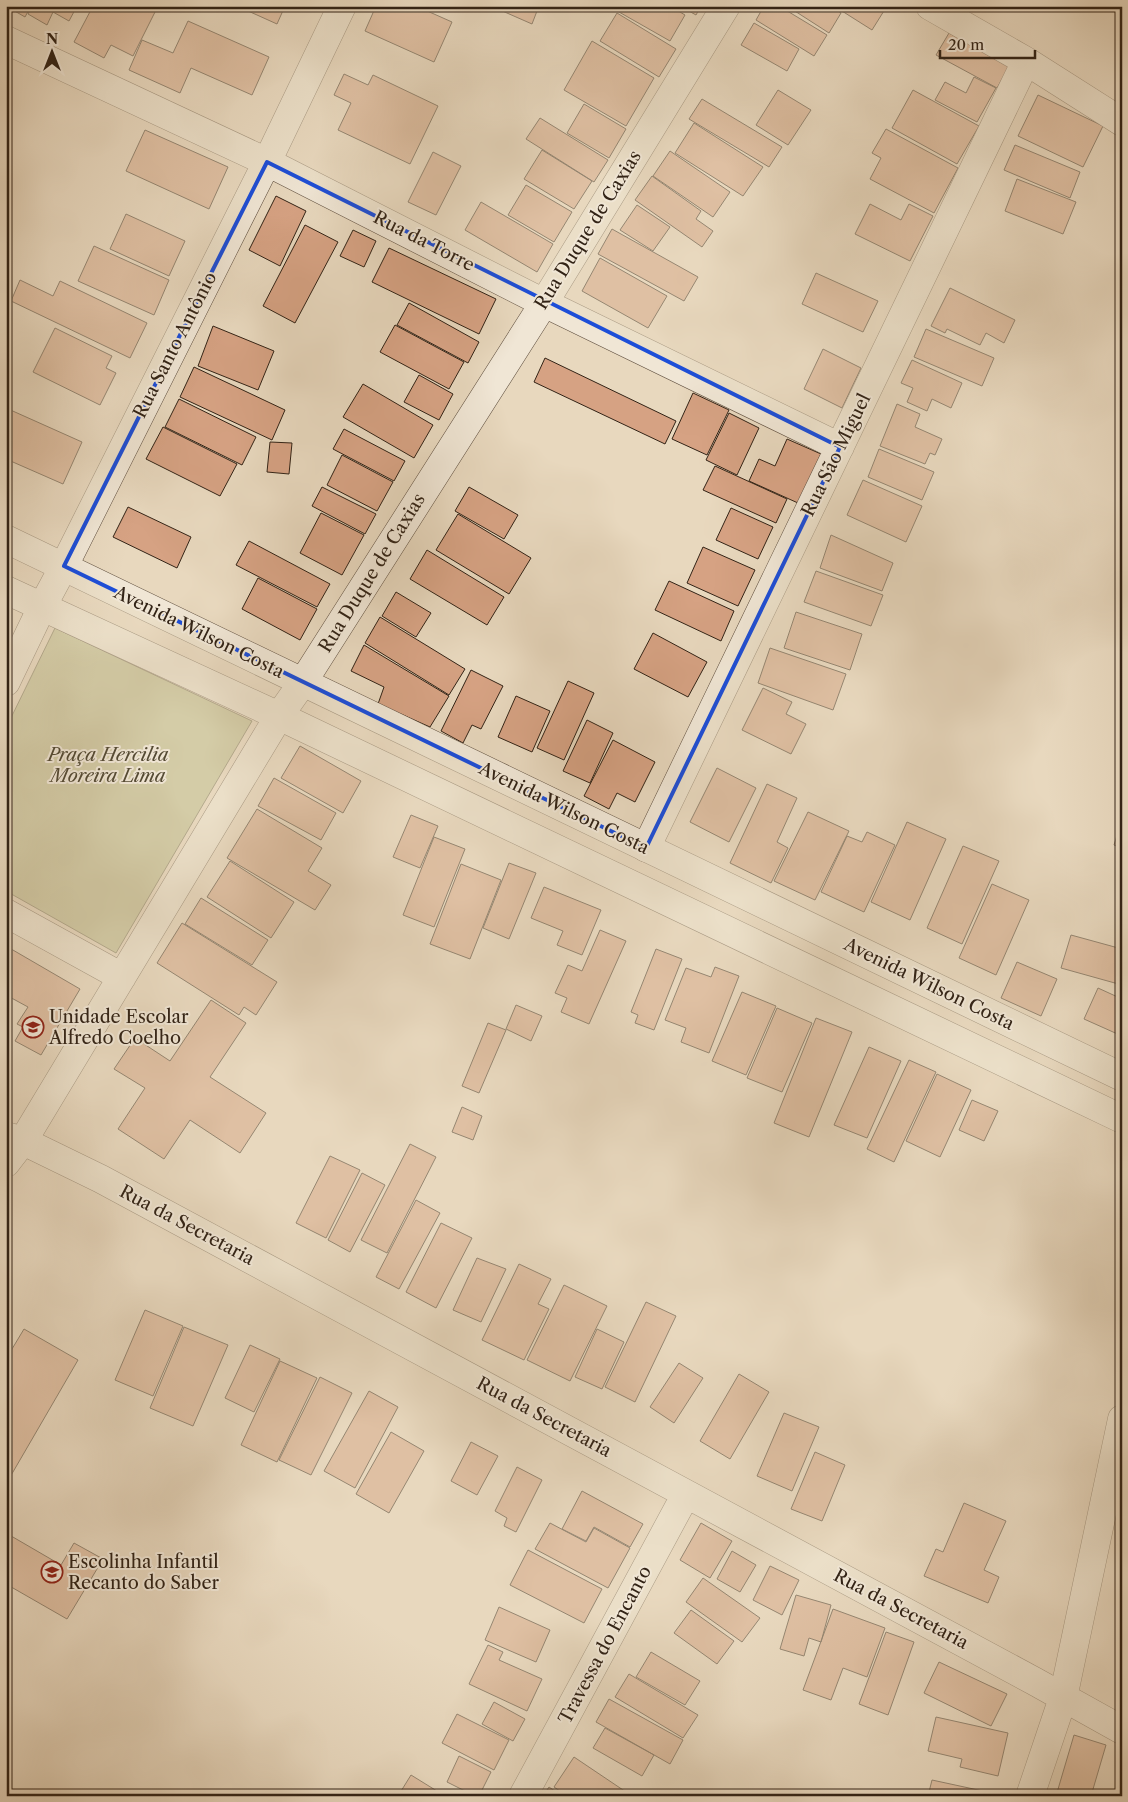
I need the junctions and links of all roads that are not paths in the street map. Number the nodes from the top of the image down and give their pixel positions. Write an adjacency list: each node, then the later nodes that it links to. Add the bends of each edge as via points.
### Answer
1 (342, 6): 7 (street, Rua Santo Antônio)
2 (726, 6): 8 (street, Rua Duque de Caxias)
3 (930, 6): 5 (street)
4 (6, 40): 7 (street, Rua da Torre)
5 (1026, 61): 6 (street); 9 (street, Rua São Miguel)
6 (1122, 122)
7 (267, 162): 8 (street, Rua da Torre); 11 (street, Rua Santo Antônio)
8 (544, 302): 9 (street, Rua da Torre); 15 (street, Rua Duque de Caxias)
9 (840, 446): 17 (street, Rua São Miguel)
10 (6, 539): 11 (street, Avenida Wilson Costa)
11 (64, 566): 13 (street, Rua Santo Antônio); 15 (street, Avenida Wilson Costa)
12 (6, 590): 13 (street)
13 (42, 607): 14 (street, Rua Santo Antônio); 16 (street)
14 (6, 682)
15 (303, 682): 16 (street, Rua Duque de Caxias); 17 (street, Avenida Wilson Costa)
16 (279, 716): 19 (street, Rua Duque de Caxias); 21 (street)
17 (646, 848): 20 (street, Avenida Wilson Costa)
18 (6, 913): 19 (street)
19 (122, 977): 22 (street, Rua Duque de Caxias)
20 (1122, 1077)
21 (1122, 1119)
22 (14, 1139): 23 (street, Rua Duque de Caxias); 25 (street, Rua da Secretaria, via 101,1179)
23 (6, 1163)
24 (1122, 1419): 26 (street)
25 (686, 1494): 26 (street, Rua da Secretaria); 28 (street, Travessa do Encanto)
26 (1063, 1698): 27 (street, Rua da Secretaria); 29 (street)
27 (1122, 1730)
28 (523, 1796)
29 (1030, 1796)

